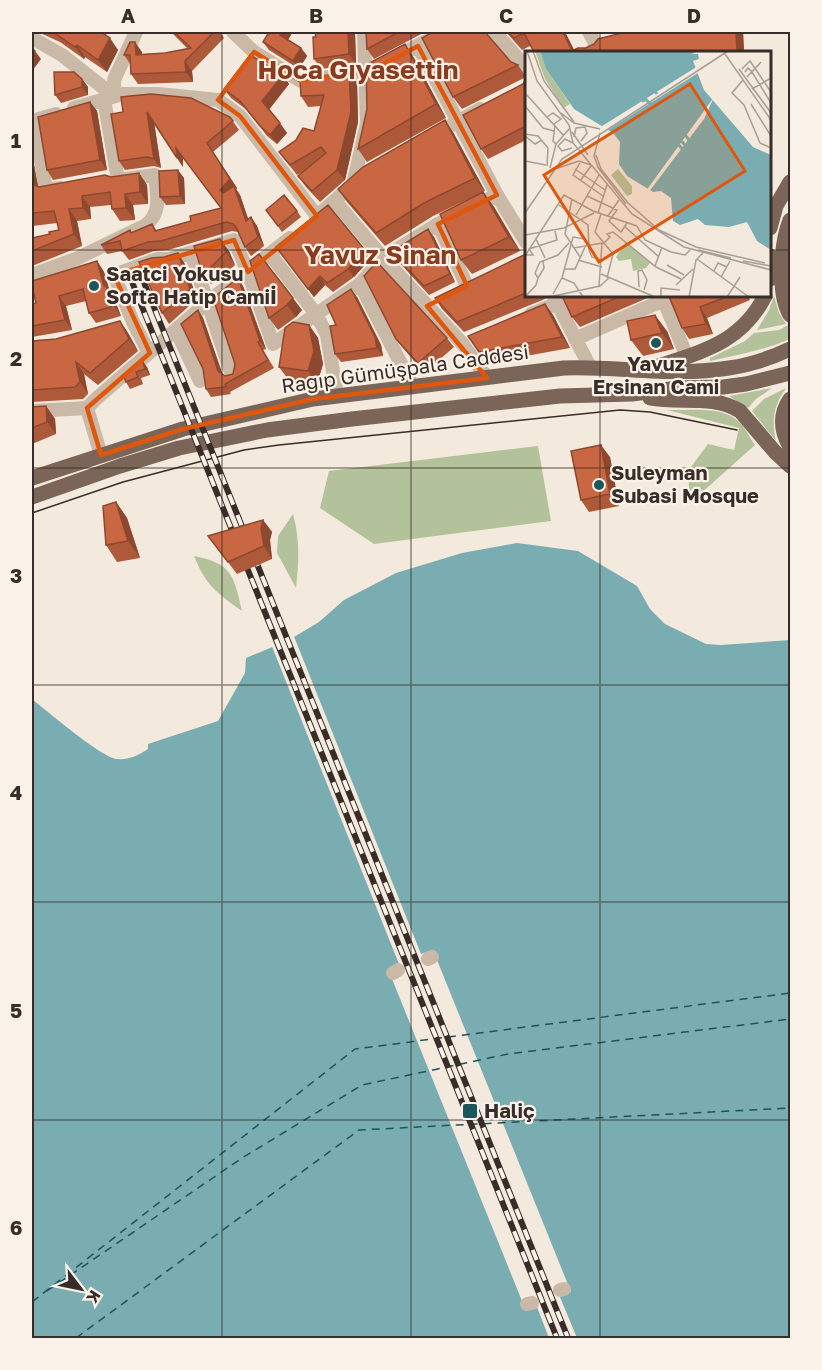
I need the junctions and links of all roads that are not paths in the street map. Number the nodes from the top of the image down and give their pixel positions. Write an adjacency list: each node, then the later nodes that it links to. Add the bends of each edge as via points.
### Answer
1 (136, 32): 12 (street)
2 (233, 32): 11 (street, via 251,56 302,81)
3 (364, 32): 11 (street)
4 (443, 32): 8 (street)
5 (495, 32): 10 (street)
6 (589, 32): 9 (street)
7 (32, 38): 12 (street, via 62,55)
8 (418, 46): 11 (street); 15 (street)
9 (594, 50)
10 (525, 67)
11 (368, 72): 20 (street, via 367,123)
12 (109, 98): 14 (street); 23 (street, via 158,94 221,96); 32 (street, via 113,178 155,175 158,207 153,219 78,258)
13 (488, 106): 15 (street)
14 (33, 120): 19 (street, via 46,190)
15 (458, 121): 16 (street); 21 (street)
16 (418, 144)
17 (368, 173): 20 (street)
18 (790, 182): 26 (main road)
19 (77, 185)
20 (353, 185): 22 (street)
21 (497, 195): 25 (street); 27 (street)
22 (335, 201): 23 (street); 30 (street)
23 (317, 216): 29 (street)
24 (790, 220): 40 (main road, via 782,284)
25 (438, 224): 30 (street); 34 (street)
26 (771, 224)
27 (525, 240)
28 (191, 253): 31 (street, via 234,240); 38 (street); 45 (street, via 157,259 114,274 129,323)
29 (270, 254): 31 (street); 39 (street)
30 (383, 258): 33 (street); 51 (street, via 467,341)
31 (248, 272): 38 (street); 39 (street, via 273,344)
32 (32, 275)
33 (360, 284): 39 (street); 53 (street)
34 (467, 286)
35 (663, 298): 43 (street); 46 (street)
36 (761, 298): 46 (main road, via 744,327 728,339)
37 (556, 299): 41 (street); 43 (street)
38 (209, 301): 42 (street); 50 (street)
39 (316, 314): 55 (street, via 327,335)
40 (790, 315)
41 (515, 321)
42 (176, 330): 45 (street); 52 (street)
43 (575, 339): 47 (street)
44 (790, 349): 48 (main road, Ragıp Gümüşpala Caddesi, via 728,368)
45 (149, 353): 57 (street)
46 (687, 357): 48 (main road)
47 (590, 367): 48 (main road, Ragıp Gümüşpala Caddesi); 51 (main road, Ragıp Gümüşpala Caddesi)
48 (643, 370)
49 (790, 373): 54 (main road, via 746,384)
50 (232, 375)
51 (487, 378): 53 (main road, Ragıp Gümüşpala Caddesi)
52 (200, 381)
53 (413, 387): 55 (main road, Ragıp Gümüşpala Caddesi)
54 (633, 394): 61 (main road, via 656,399 705,400 734,407); 63 (main road, via 560,396 267,430 179,448)
55 (338, 395): 60 (main road, Ragıp Gümüşpala Caddesi, via 183,429)
56 (790, 399): 59 (main road, via 782,428)
57 (87, 408): 58 (street); 60 (street)
58 (32, 411)
59 (790, 447)
60 (101, 455): 62 (main road, Ragıp Gümüşpala Caddesi)
61 (790, 466)
62 (32, 478)
63 (32, 497)

